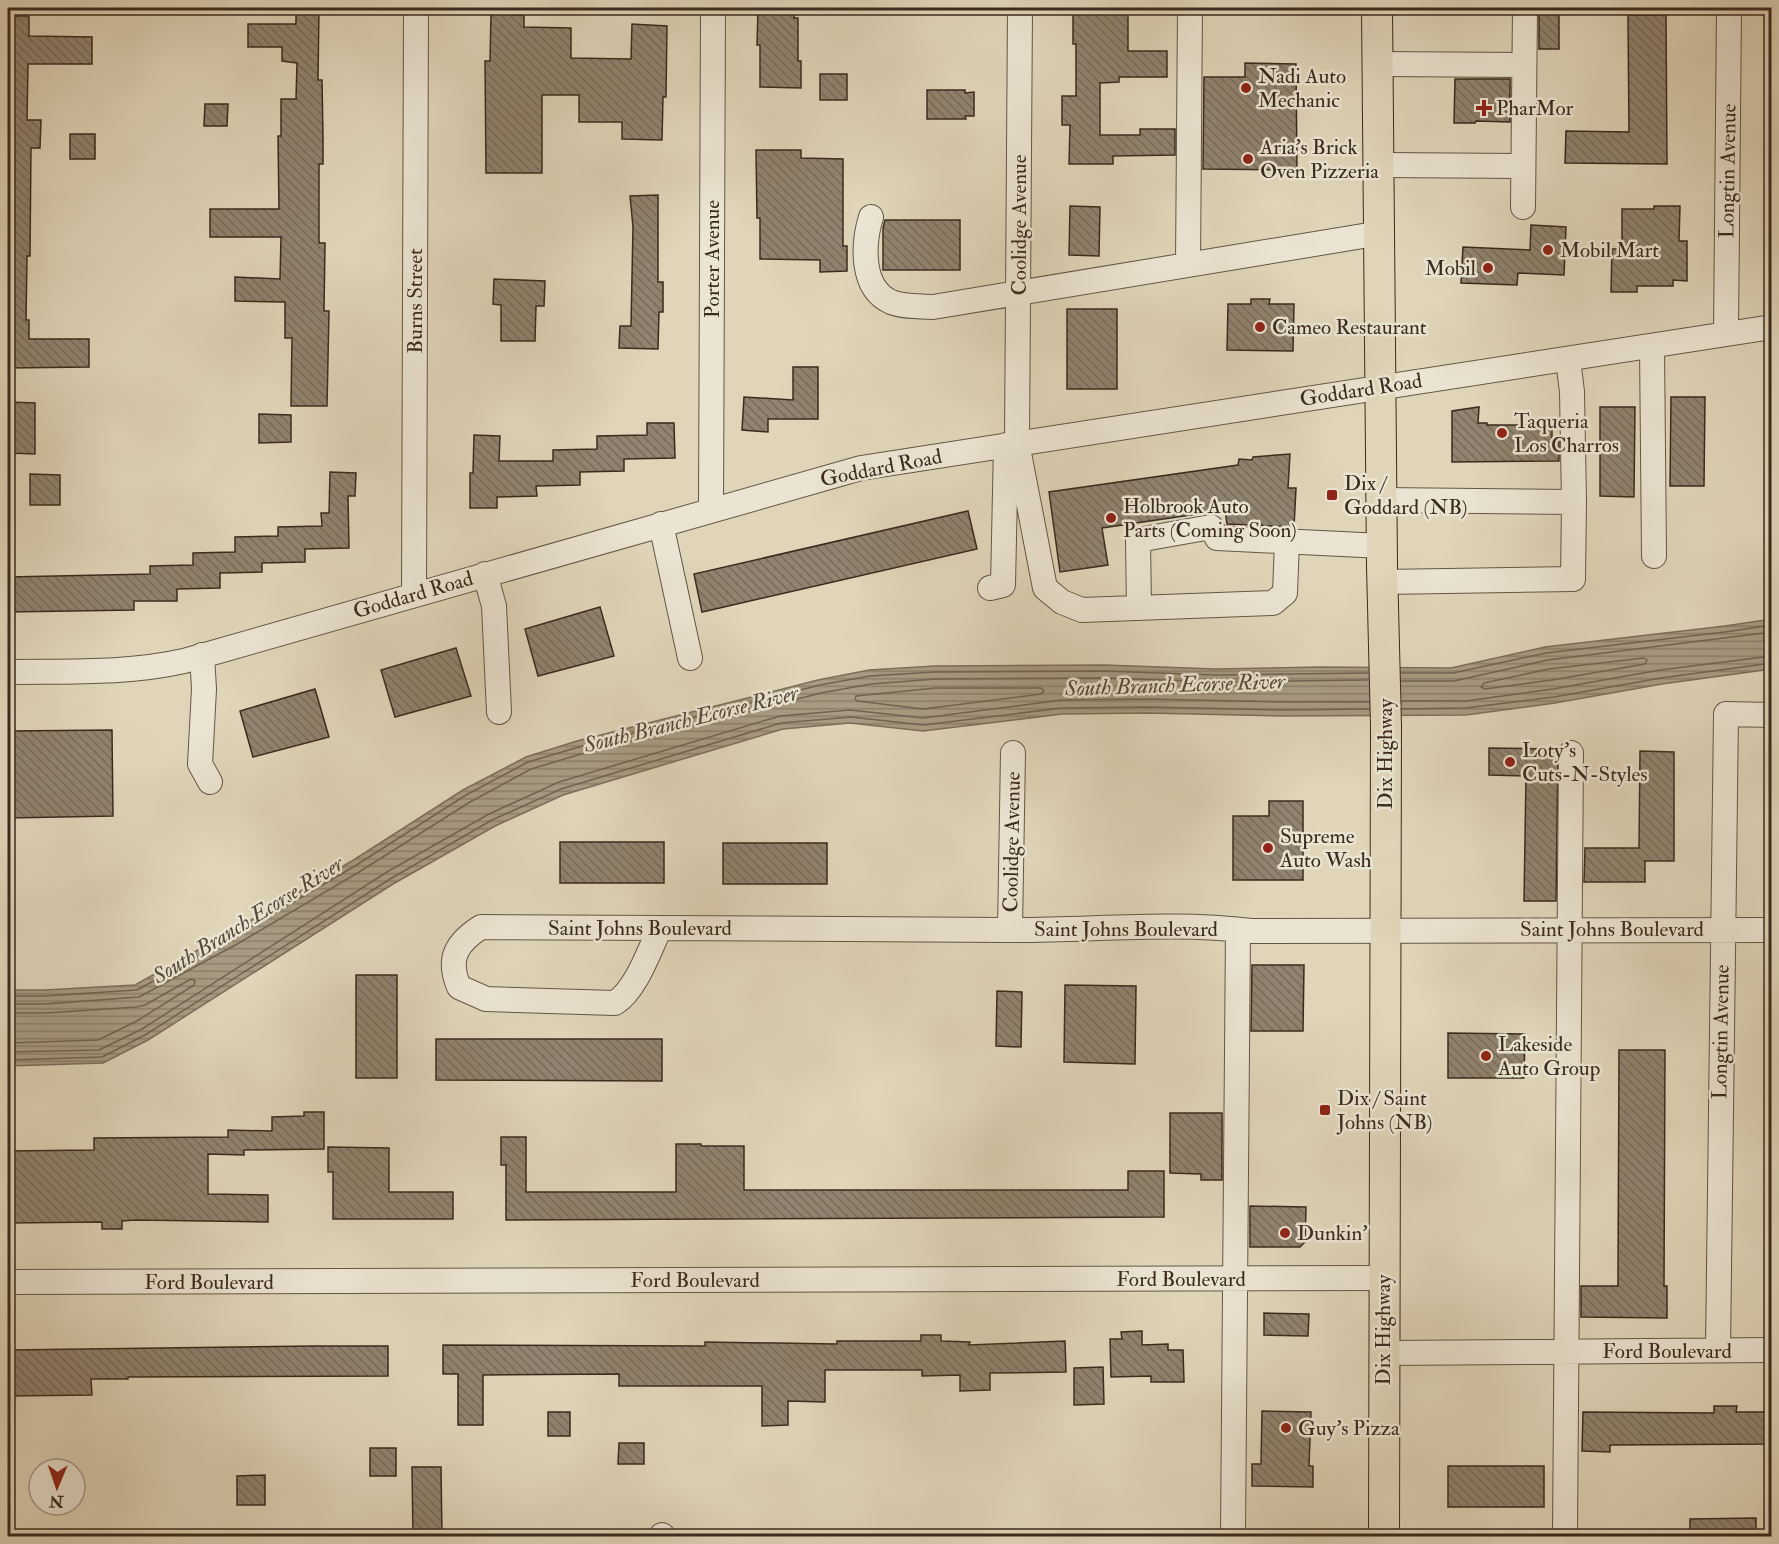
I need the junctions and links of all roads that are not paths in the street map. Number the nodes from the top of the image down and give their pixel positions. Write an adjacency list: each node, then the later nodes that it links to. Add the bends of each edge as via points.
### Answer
1 (416, 8): 33 (street, Burns Street)
2 (713, 8): 25 (street, Porter Avenue)
3 (1020, 8): 16 (street, Coolidge Avenue)
4 (1190, 8): 15 (street)
5 (1377, 8): 8 (main road, Dix Highway)
6 (1525, 8): 9 (street)
7 (1729, 8): 18 (street, Longtin Avenue)
8 (1378, 64): 9 (street); 10 (main road, Dix Highway)
9 (1524, 65): 11 (street)
10 (1380, 165): 11 (street); 14 (main road, Dix Highway)
11 (1523, 166): 12 (street)
12 (1523, 207)
13 (871, 218): 16 (street, via 866,234 870,278 878,292 891,302 933,307)
14 (1380, 233): 15 (street); 21 (main road, Dix Highway)
15 (1188, 265): 16 (street)
16 (1018, 292): 22 (street, Coolidge Avenue)
17 (1772, 327): 18 (street, Goddard Road)
18 (1726, 334): 19 (street, Goddard Road)
19 (1652, 346): 20 (street, Goddard Road); 29 (street)
20 (1568, 358): 21 (street, Goddard Road); 24 (street)
21 (1381, 388): 22 (street, Goddard Road); 23 (main road, Dix Highway)
22 (1012, 444): 25 (street, Goddard Road, via 861,468); 32 (street, via 1003,585); 34 (street, via 1045,588 1062,602 1082,610)
23 (1382, 500): 24 (street); 28 (main road, Dix Highway)
24 (1574, 502): 31 (street, via 1573,579)
25 (711, 510): 26 (street, Goddard Road)
26 (661, 524): 30 (street, Goddard Road); 36 (street)
27 (1287, 542): 28 (street); 34 (street, via 1285,593 1273,603); 34 (street, via 1217,538 1211,527 1138,540)
28 (1382, 546): 31 (main road, Dix Highway)
29 (1654, 556)
30 (485, 574): 33 (street, Goddard Road); 38 (street, via 494,606)
31 (1383, 582): 48 (main road, Dix Highway)
32 (990, 588)
33 (414, 594): 35 (street, Goddard Road)
34 (1139, 608)
35 (202, 655): 37 (street, Goddard Road, via 124,670); 42 (street, via 200,764)
36 (690, 658)
37 (8, 672)
38 (499, 712)
39 (1772, 715): 45 (street, Longtin Avenue, via 1726,714)
40 (1013, 753): 46 (street, Coolidge Avenue)
41 (1571, 753): 44 (street)
42 (210, 782)
43 (660, 928): 43 (street, Saint Johns Boulevard, via 481,927 458,946 453,974 459,987 486,999 615,1003 633,984); 46 (street, Saint Johns Boulevard)
44 (1571, 929): 45 (street, Saint Johns Boulevard); 48 (street, Saint Johns Boulevard); 55 (street)
45 (1722, 929): 49 (street, Saint Johns Boulevard); 53 (street, Longtin Avenue)
46 (1010, 930): 47 (street, Saint Johns Boulevard)
47 (1238, 930): 48 (street, Saint Johns Boulevard); 51 (street)
48 (1384, 930): 50 (main road, Dix Highway)
49 (1772, 930)
50 (1383, 1278): 51 (street, Ford Boulevard); 56 (main road, Dix Highway)
51 (1235, 1279): 52 (street, Ford Boulevard); 57 (street)
52 (8, 1282)
53 (1718, 1350): 54 (street, Ford Boulevard); 55 (street, Ford Boulevard)
54 (1772, 1350)
55 (1567, 1352): 56 (street, Ford Boulevard); 59 (street)
56 (1383, 1353): 58 (main road, Dix Highway)
57 (1233, 1536)
58 (1384, 1536)
59 (1565, 1536)

